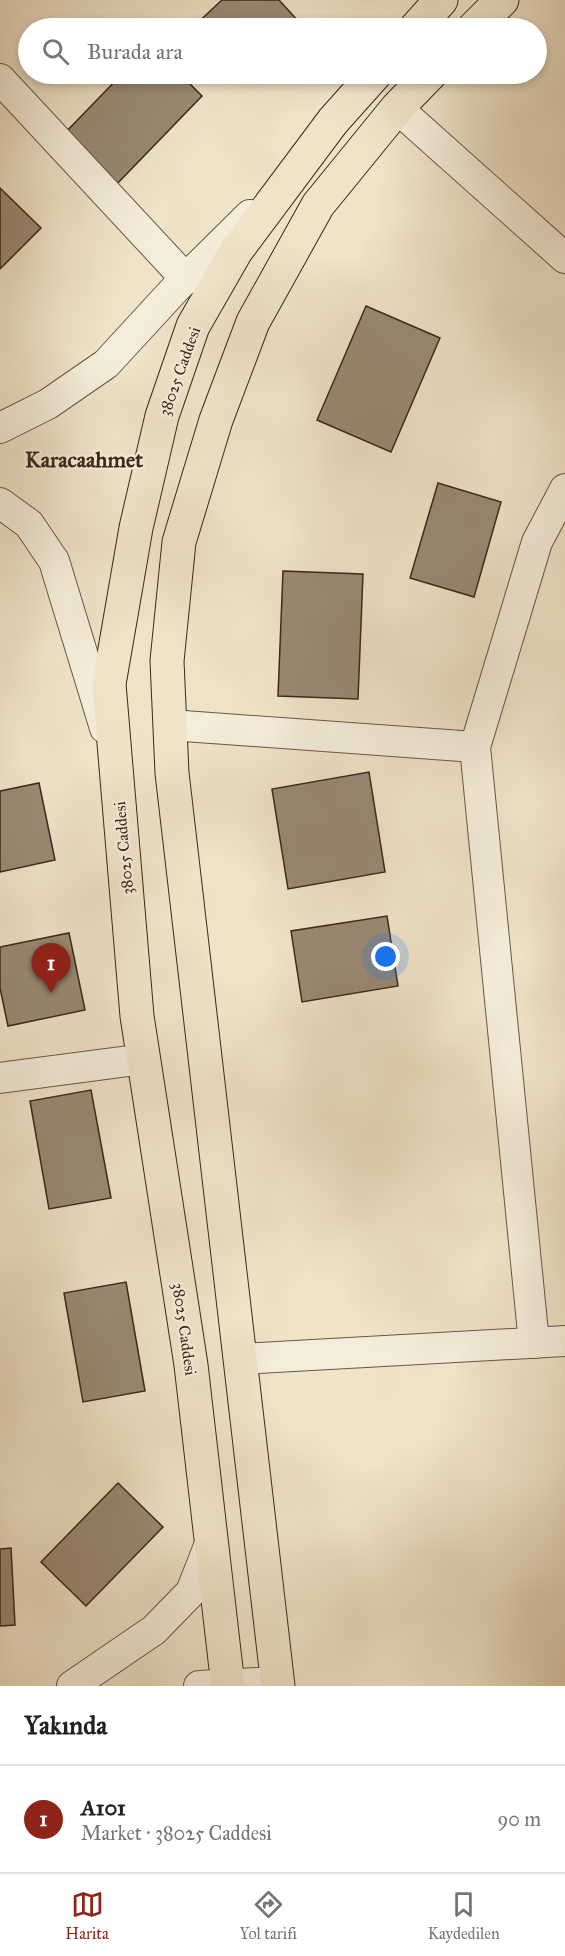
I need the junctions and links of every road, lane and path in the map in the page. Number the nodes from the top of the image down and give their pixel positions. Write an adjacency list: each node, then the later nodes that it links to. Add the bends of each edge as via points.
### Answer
1 (441, 0): 3 (main road)
2 (502, 0): 4 (main road)
3 (425, 18)
4 (484, 18)
5 (0, 79): 11 (street)
6 (366, 84): 9 (main road, 38025 Caddesi)
7 (420, 84): 8 (main road)
8 (397, 108): 10 (street); 15 (main road, via 318,205 253,321 220,409 179,542 167,661)
9 (298, 167): 11 (street); 17 (main road, 38025 Caddesi, via 236,251 193,326 162,416 136,528 109,684)
10 (565, 258)
11 (186, 279): 12 (street, via 106,364 48,404)
12 (0, 428)
13 (565, 489): 16 (street, via 537,542)
14 (0, 503): 17 (street, via 29,524 54,561)
15 (170, 725): 16 (street); 22 (main road, via 172,773)
16 (475, 747): 21 (street)
17 (115, 759): 18 (main road, 38025 Caddesi)
18 (144, 1059): 19 (street); 23 (main road, 38025 Caddesi, via 191,1365)
19 (0, 1078)
20 (565, 1341): 21 (street)
21 (534, 1343): 22 (street)
22 (240, 1359): 24 (main road)
23 (211, 1541): 25 (main road, 38025 Caddesi); 26 (street, via 191,1592 154,1630)
24 (278, 1684): 25 (street)
25 (218, 1685)
26 (72, 1686)

